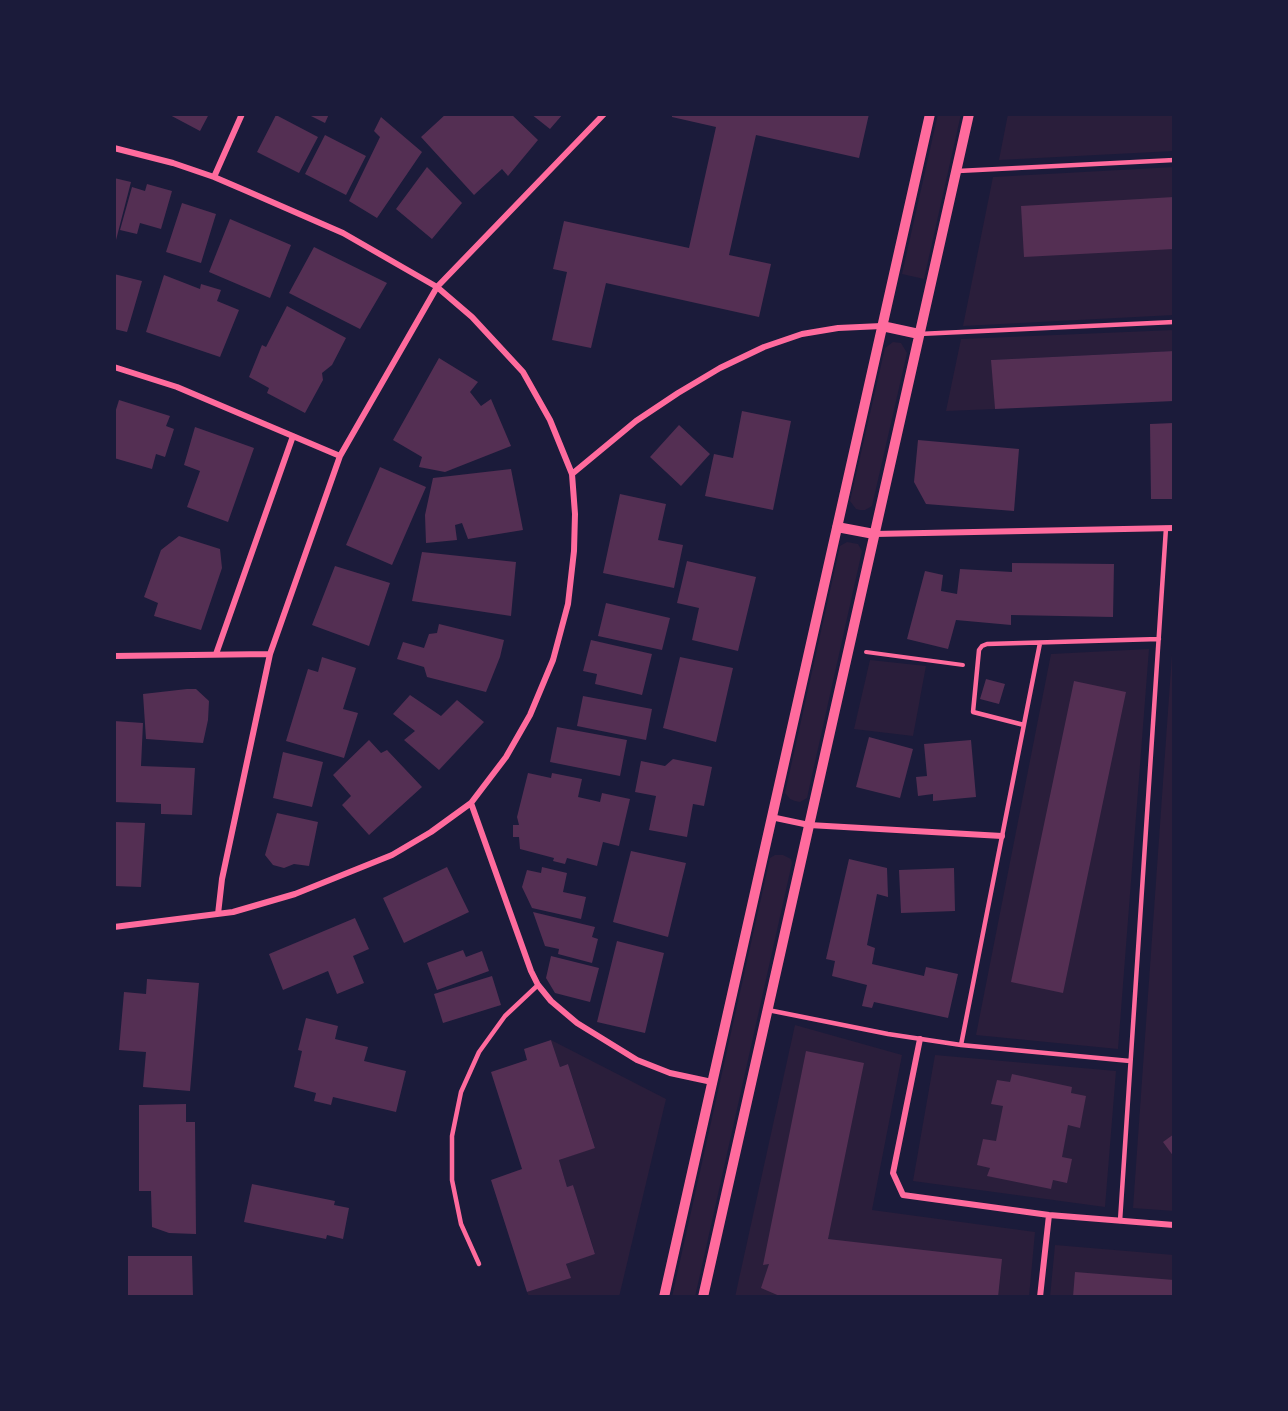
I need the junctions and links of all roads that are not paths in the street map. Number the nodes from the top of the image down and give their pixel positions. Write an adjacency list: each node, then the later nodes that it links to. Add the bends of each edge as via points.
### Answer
1 (242, 114): 8 (street)
2 (604, 114): 9 (street)
3 (930, 114): 11 (street)
4 (969, 114): 7 (street)
5 (114, 148): 8 (street)
6 (1174, 160): 7 (lane)
7 (956, 171): 12 (street)
8 (214, 177): 9 (street, via 343,232)
9 (437, 287): 15 (street); 16 (street, via 472,317 523,372 550,420)
10 (1174, 322): 12 (lane)
11 (882, 326): 12 (street); 16 (street, via 802,334 764,346 678,393 636,421); 17 (street)
12 (919, 334): 20 (street)
13 (114, 366): 14 (street, via 177,387)
14 (292, 436): 15 (street); 23 (street)
15 (340, 456): 24 (street)
16 (572, 474): 27 (street, via 574,551 568,604 553,660 530,715 506,757)
17 (837, 527): 20 (street); 28 (street)
18 (1166, 528): 19 (street); 20 (street); 21 (lane)
19 (1174, 528)
20 (874, 534): 29 (street)
21 (1159, 639): 22 (lane); 37 (lane)
22 (1040, 643): 26 (lane); 26 (lane, via 987,644 979,650 973,712)
23 (216, 654): 24 (street); 25 (street)
24 (270, 654): 31 (street)
25 (114, 656)
26 (1024, 725): 30 (lane)
27 (471, 803): 31 (street, via 392,855 340,878); 33 (street)
28 (771, 817): 29 (street); 38 (street)
29 (809, 825): 30 (street); 34 (street)
30 (1002, 836): 36 (lane)
31 (218, 914): 32 (street)
32 (114, 927)
33 (538, 985): 38 (street, via 577,1023 637,1060 670,1073); 42 (lane, via 505,1016 479,1052 461,1092 452,1136 452,1180 461,1224)
34 (767, 1010): 35 (lane); 44 (street)
35 (920, 1039): 36 (lane); 39 (street, via 893,1173 903,1196)
36 (962, 1046): 37 (lane)
37 (1130, 1061): 40 (lane)
38 (712, 1082): 43 (street)
39 (1049, 1215): 40 (street); 45 (street)
40 (1120, 1221): 41 (street)
41 (1174, 1225)
42 (479, 1264)
43 (664, 1297)
44 (703, 1297)
45 (1040, 1297)

